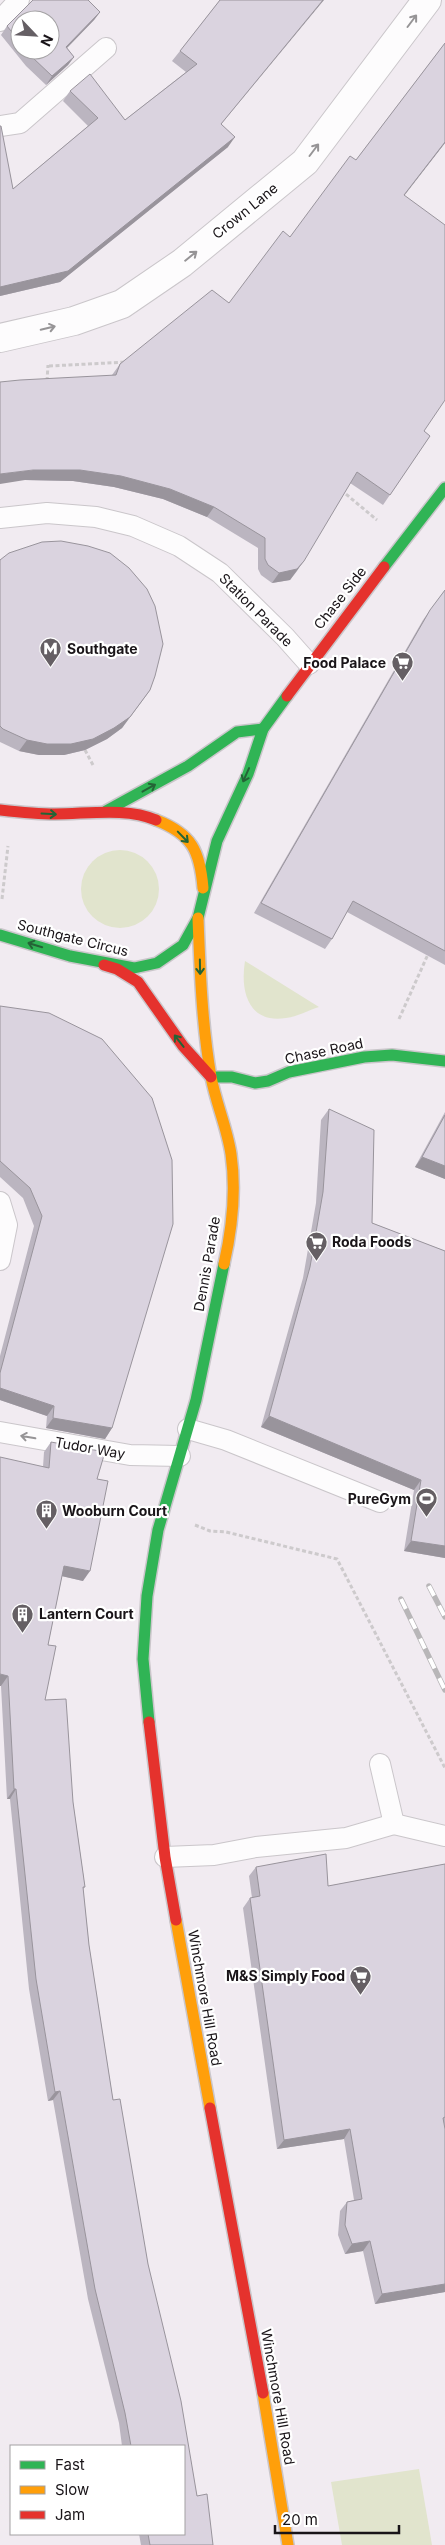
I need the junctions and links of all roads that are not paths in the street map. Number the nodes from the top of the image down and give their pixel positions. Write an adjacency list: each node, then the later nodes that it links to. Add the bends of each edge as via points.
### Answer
1 (19, 0): 3 (lane)
2 (428, 0): 6 (street, Crown Lane, one-way to 2, via 74,321 122,304 182,263 305,162)
3 (0, 21)
4 (106, 48): 5 (lane, via 20,123)
5 (0, 126)
6 (0, 338)
7 (445, 488): 9 (street, Chase Side)
8 (0, 518): 9 (lane, Station Parade, via 47,513 96,517 133,526 179,546 220,573)
9 (309, 664): 10 (street, Chase Side)
10 (263, 729): 12 (street, one-way to 10, via 188,766 237,732); 13 (street, Chase Side, one-way to 13, via 248,774 217,841)
11 (0, 810): 12 (street, Southgate Circus, one-way to 12, via 55,814)
12 (106, 811): 13 (street, Southgate Circus, one-way to 13, via 153,816 180,832 198,854)
13 (204, 894): 14 (street, Southgate Circus)
14 (198, 918): 16 (street, Southgate Circus, via 183,945 157,963 134,968); 18 (street, Dennis Parade, one-way to 18, via 200,974)
15 (0, 935): 16 (street, Southgate Circus, one-way to 15)
16 (70, 956): 18 (street, Dennis Parade, one-way to 16, via 183,1046 138,982 117,968)
17 (445, 1061): 18 (street, Chase Road, via 392,1055 364,1056 289,1072 268,1081)
18 (211, 1077): 21 (street, Dennis Parade, via 231,1154 232,1198 229,1242)
19 (0, 1202): 20 (lane, via 7,1224)
20 (0, 1260)
21 (188, 1429): 23 (street, Dennis Parade); 24 (lane, via 226,1440)
22 (0, 1432): 23 (lane, Tudor Way, one-way to 22, via 130,1455)
23 (180, 1456): 28 (street, Winchmore Hill Road, via 162,1512 148,1596 143,1659)
24 (380, 1502)
25 (380, 1764): 26 (lane)
26 (394, 1824): 27 (lane); 28 (lane, via 346,1838 256,1847 214,1855)
27 (445, 1836)
28 (165, 1857): 29 (street, Winchmore Hill Road)
29 (288, 2545)

